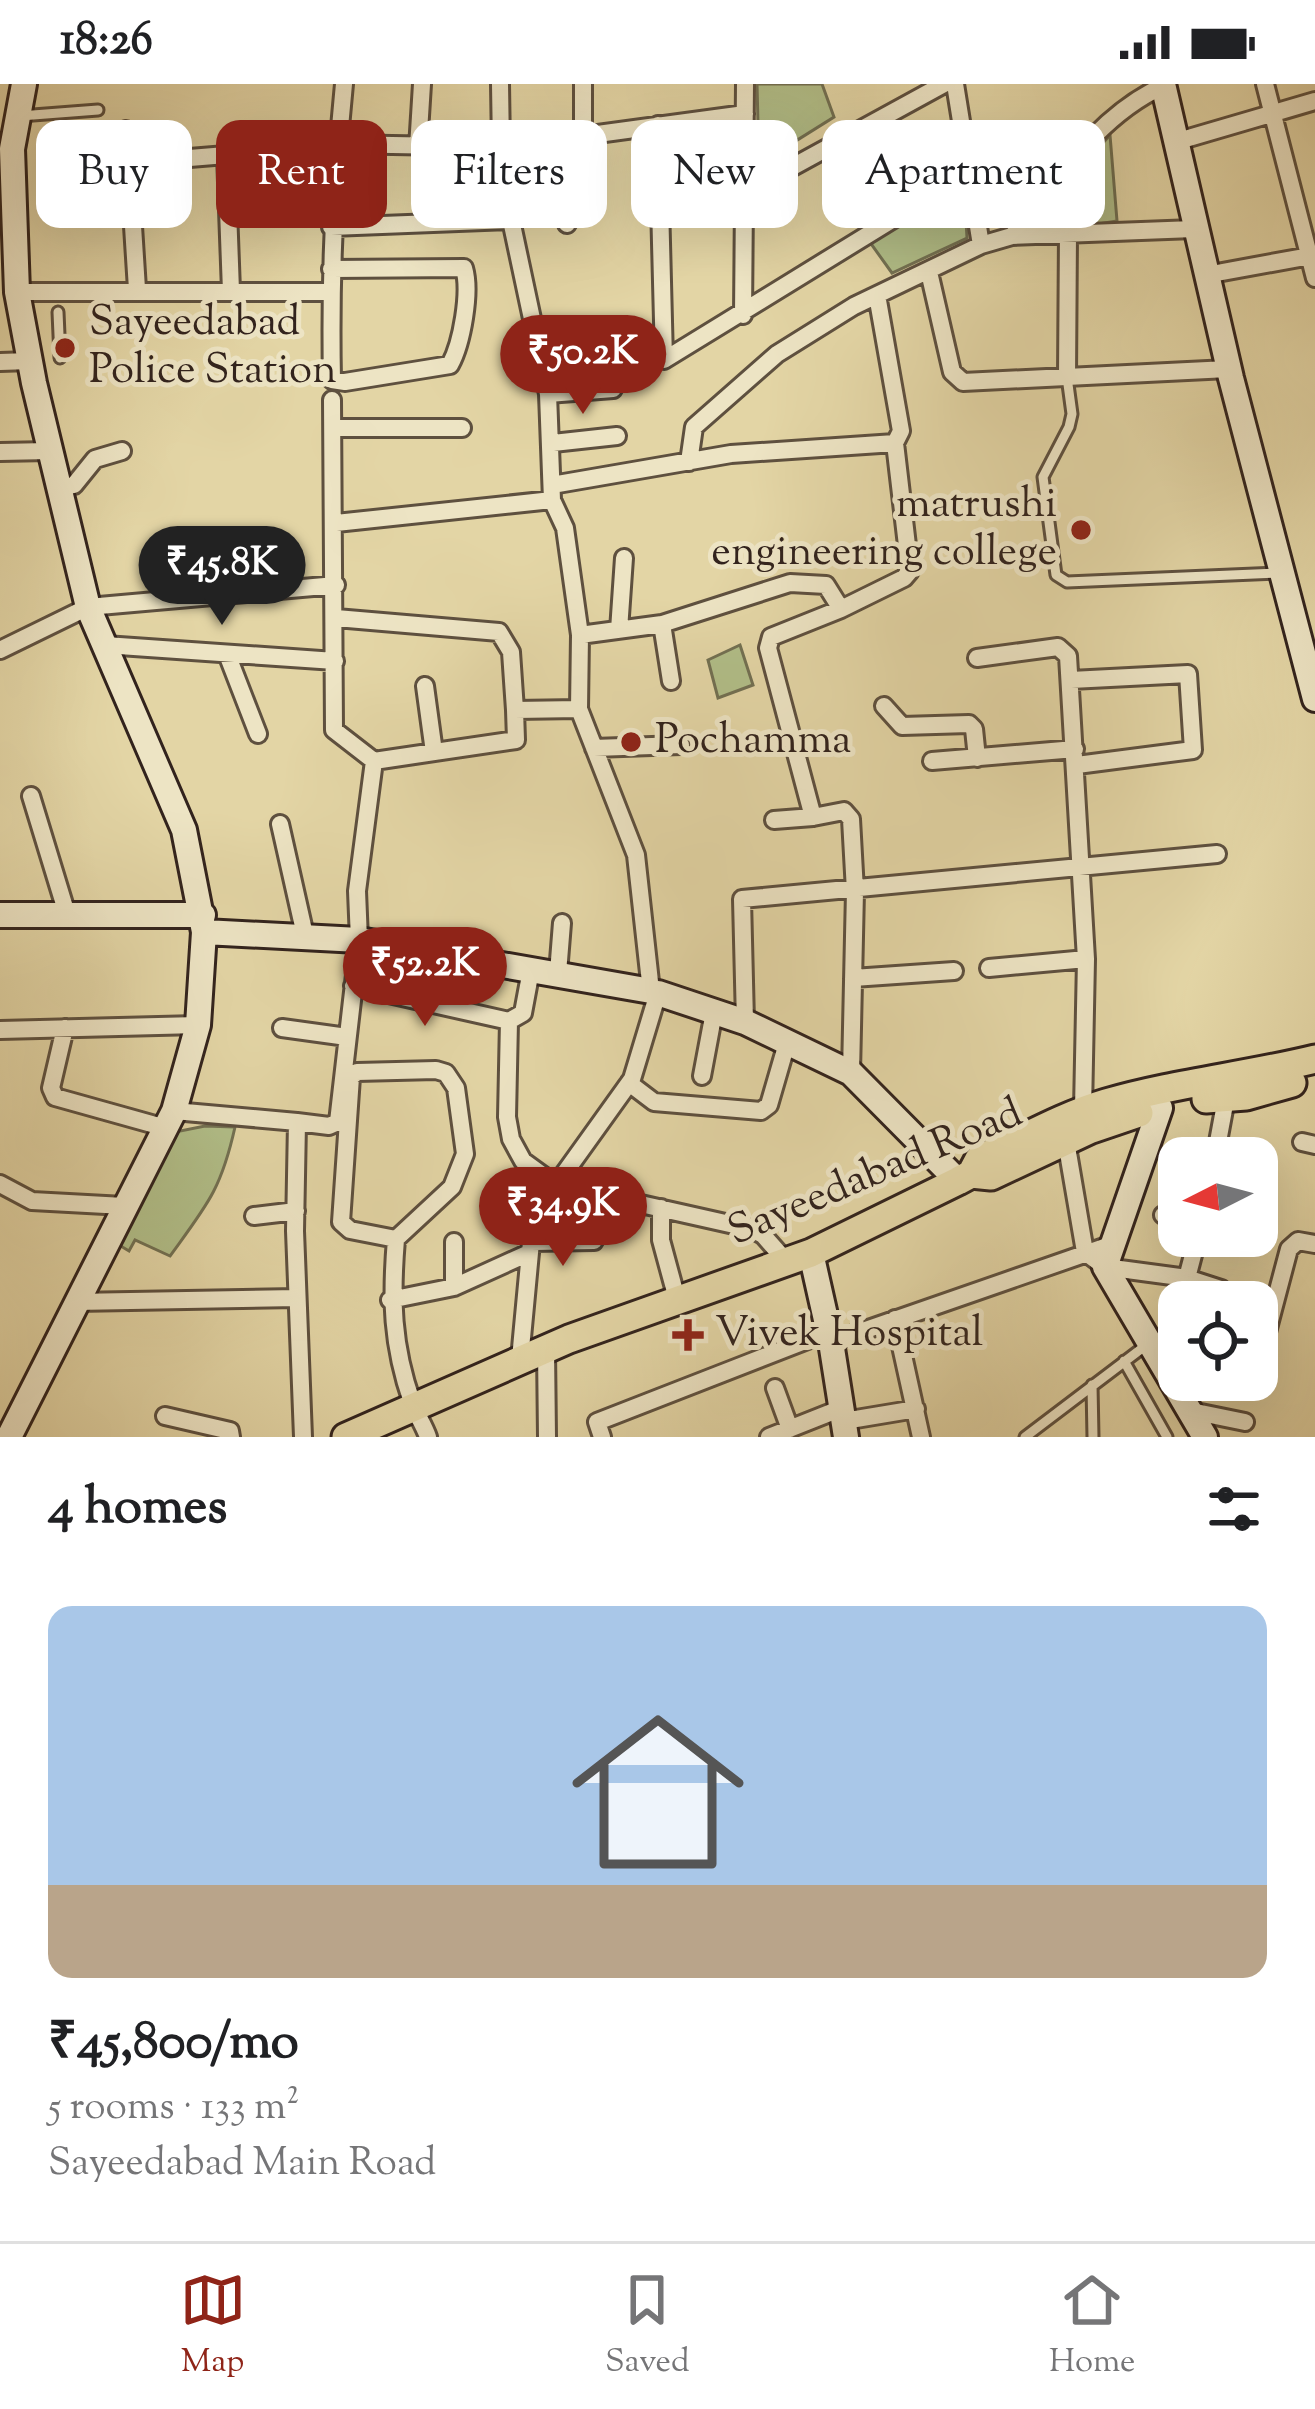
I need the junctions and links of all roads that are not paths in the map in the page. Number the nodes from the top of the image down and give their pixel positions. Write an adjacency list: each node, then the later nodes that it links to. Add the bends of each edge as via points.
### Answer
1 (24, 84): 15 (main road)
2 (344, 84): 16 (street)
3 (422, 84): 17 (street)
4 (500, 84): 18 (street)
5 (584, 84): 19 (street)
6 (745, 84): 14 (street)
7 (944, 84): 26 (street)
8 (955, 84): 22 (street)
9 (1265, 84): 13 (street)
10 (1163, 85): 23 (main road); 36 (street, via 1106,122)
11 (1315, 101): 13 (street)
12 (98, 110): 15 (lane)
13 (1273, 112): 23 (street); 38 (street)
14 (745, 114): 20 (street); 21 (street)
15 (19, 116): 24 (main road)
16 (340, 120)
17 (420, 120)
18 (501, 120)
19 (584, 120)
20 (698, 120)
21 (745, 120)
22 (961, 120)
23 (1175, 142): 34 (main road)
24 (6, 149): 45 (main road)
25 (192, 158): 44 (street, via 226,155)
26 (798, 164)
27 (133, 228): 43 (street)
28 (331, 228): 39 (street)
29 (513, 228): 57 (street)
30 (661, 228): 49 (street, via 664,360)
31 (743, 228): 49 (street)
32 (881, 228): 49 (street)
33 (979, 228): 37 (street)
34 (1194, 229): 35 (street); 41 (main road)
35 (1068, 233): 36 (street); 55 (street)
36 (1012, 236): 37 (street)
37 (981, 244): 40 (street)
38 (1312, 256): 41 (street); 42 (street)
39 (331, 269): 46 (street); 46 (street, via 464,268 454,358 441,367 335,382)
40 (928, 272): 47 (street); 55 (street, via 956,378)
41 (1206, 275): 54 (main road)
42 (1315, 278)
43 (137, 289): 44 (street); 45 (street)
44 (231, 291): 46 (street)
45 (17, 292): 51 (main road)
46 (330, 292)
47 (877, 295): 63 (street, via 901,431); 67 (street, via 777,354 694,427)
48 (58, 312): 50 (lane)
49 (743, 315)
50 (60, 341): 51 (lane); 52 (lane)
51 (28, 353): 53 (street); 64 (main road)
52 (60, 358)
53 (0, 362)
54 (1228, 369): 55 (street); 72 (main road)
55 (1067, 377): 72 (lane, via 1070,428 1043,477 1056,575 1066,582)
56 (613, 388): 57 (street)
57 (548, 394): 62 (street)
58 (332, 400): 59 (street)
59 (333, 428): 60 (street); 70 (street)
60 (462, 428)
61 (617, 436): 62 (street)
62 (553, 442): 69 (street)
63 (895, 442): 67 (street); 75 (street, via 910,572)
64 (49, 451): 66 (street); 68 (main road)
65 (122, 451): 68 (street, via 95,459 74,485)
66 (0, 452)
67 (689, 462): 69 (street)
68 (58, 488): 74 (main road)
69 (552, 493): 70 (street); 79 (street)
70 (336, 523): 73 (street)
71 (624, 558): 78 (street)
72 (1283, 573): 88 (main road)
73 (336, 586): 74 (street); 76 (street)
74 (88, 607): 80 (main road); 81 (street)
75 (842, 609): 77 (street, via 822,582 790,583); 101 (street, via 771,637 768,647)
76 (336, 618): 84 (street); 91 (street, via 499,632 511,652)
77 (662, 624): 78 (street); 86 (street)
78 (619, 630): 79 (street)
79 (580, 635): 90 (street)
80 (105, 645): 82 (street); 109 (main road, via 184,830)
81 (0, 650)
82 (227, 655): 84 (street); 92 (street)
83 (977, 658): 85 (street, via 1058,647 1067,651)
84 (335, 661): 98 (street, via 334,730)
85 (1071, 680): 96 (street); 96 (street, via 1188,674 1192,750)
86 (671, 681)
87 (425, 686): 95 (street)
88 (1315, 699)
89 (884, 706): 97 (street, via 902,726 969,724)
90 (579, 709): 91 (street); 94 (street)
91 (515, 710): 95 (street, via 516,740)
92 (258, 734)
93 (681, 745): 94 (street)
94 (594, 748): 120 (street, via 636,855)
95 (434, 752): 98 (street)
96 (1076, 757): 97 (street); 105 (street)
97 (977, 758): 99 (street)
98 (374, 761): 112 (street)
99 (932, 761)
100 (31, 796): 107 (street)
101 (813, 817): 102 (street); 106 (street, via 850,815)
102 (774, 820)
103 (280, 824): 111 (street)
104 (1217, 854): 105 (street)
105 (1081, 864): 106 (street); 113 (street)
106 (855, 891): 118 (street); 123 (street, via 742,899)
107 (67, 914): 108 (main road); 109 (main road)
108 (0, 915)
109 (203, 923): 111 (main road); 124 (main road)
110 (562, 923): 117 (street)
111 (305, 935): 112 (main road)
112 (358, 940): 115 (main road); 119 (street)
113 (1086, 959): 114 (street); 137 (street)
114 (989, 968)
115 (531, 970): 117 (main road); 122 (street, via 523,1013)
116 (954, 971): 118 (street)
117 (558, 973): 120 (main road)
118 (853, 978): 131 (street)
119 (353, 986): 122 (street); 128 (street)
120 (654, 992): 121 (main road); 134 (street)
121 (714, 1012): 123 (main road); 132 (street)
122 (508, 1021): 145 (street, via 511,1138 523,1161)
123 (745, 1022): 129 (main road)
124 (198, 1025): 125 (street); 138 (main road)
125 (65, 1028): 127 (street); 138 (street, via 55,1097)
126 (282, 1028): 128 (street)
127 (0, 1030)
128 (347, 1036): 140 (street)
129 (787, 1043): 131 (main road); 134 (street, via 761,1112 654,1102)
130 (1315, 1058): 135 (main road)
131 (851, 1072): 143 (main road)
132 (702, 1076)
133 (1315, 1077): 135 (main road, Sayeedabad Road)
134 (629, 1084): 145 (street)
135 (1228, 1088): 136 (main road, Sayeedabad Road); 137 (main road, via 1159,1090); 141 (street)
136 (1160, 1108): 142 (main road, Sayeedabad Road); 155 (main road)
137 (1083, 1110): 143 (main road, via 980,1159)
138 (170, 1119): 139 (street); 146 (main road)
139 (297, 1122): 140 (street); 148 (street)
140 (343, 1122): 150 (street, via 341,1222); 150 (street, via 354,1073 436,1070 456,1088 461,1166 452,1187)
141 (1219, 1137)
142 (1066, 1141): 143 (main road, Sayeedabad Road, via 991,1176); 155 (street)
143 (964, 1178): 156 (main road, Sayeedabad Road)
144 (0, 1184): 146 (street, via 32,1201)
145 (556, 1185): 147 (street); 154 (street)
146 (124, 1206): 165 (main road)
147 (661, 1208): 156 (street, via 752,1229); 163 (street)
148 (296, 1211): 149 (street); 162 (street)
149 (254, 1216)
150 (396, 1239): 164 (street)
151 (594, 1241): 154 (street)
152 (454, 1242): 160 (street)
153 (1315, 1244): 161 (street, via 1298,1241 1289,1250)
154 (530, 1247): 160 (street); 169 (street)
155 (1101, 1254): 158 (street); 166 (street); 168 (main road)
156 (798, 1257): 163 (main road, Sayeedabad Road); 167 (main road)
157 (1192, 1257): 158 (street)
158 (1187, 1278): 159 (street)
159 (1192, 1281)
160 (454, 1287): 164 (street)
161 (1278, 1291)
162 (297, 1298): 165 (street); 184 (street)
163 (677, 1299): 169 (main road, Sayeedabad Road)
164 (390, 1300): 175 (street)
165 (75, 1302): 182 (main road)
166 (895, 1319): 167 (street); 176 (street)
167 (830, 1337): 179 (main road); 188 (street, via 597,1422)
168 (1149, 1343): 170 (main road); 171 (lane)
169 (533, 1354): 175 (main road, Sayeedabad Road); 187 (street)
170 (1158, 1356)
171 (1124, 1361): 172 (lane); 193 (lane)
172 (1092, 1384): 191 (lane); 192 (lane)
173 (775, 1388): 181 (street)
174 (1186, 1401): 177 (main road)
175 (413, 1406): 185 (main road, Sayeedabad Road); 186 (street)
176 (916, 1408): 179 (street); 190 (street)
177 (1191, 1411): 180 (street); 194 (main road)
178 (165, 1416): 183 (street)
179 (844, 1422): 181 (street)
180 (1245, 1422)
181 (790, 1429): 189 (street)
182 (9, 1437)
183 (231, 1437)
184 (303, 1437)
185 (346, 1437)
186 (428, 1437)
187 (547, 1437)
188 (602, 1437)
189 (770, 1437)
190 (920, 1437)
191 (1025, 1437)
192 (1094, 1437)
193 (1167, 1437)
194 (1205, 1437)

